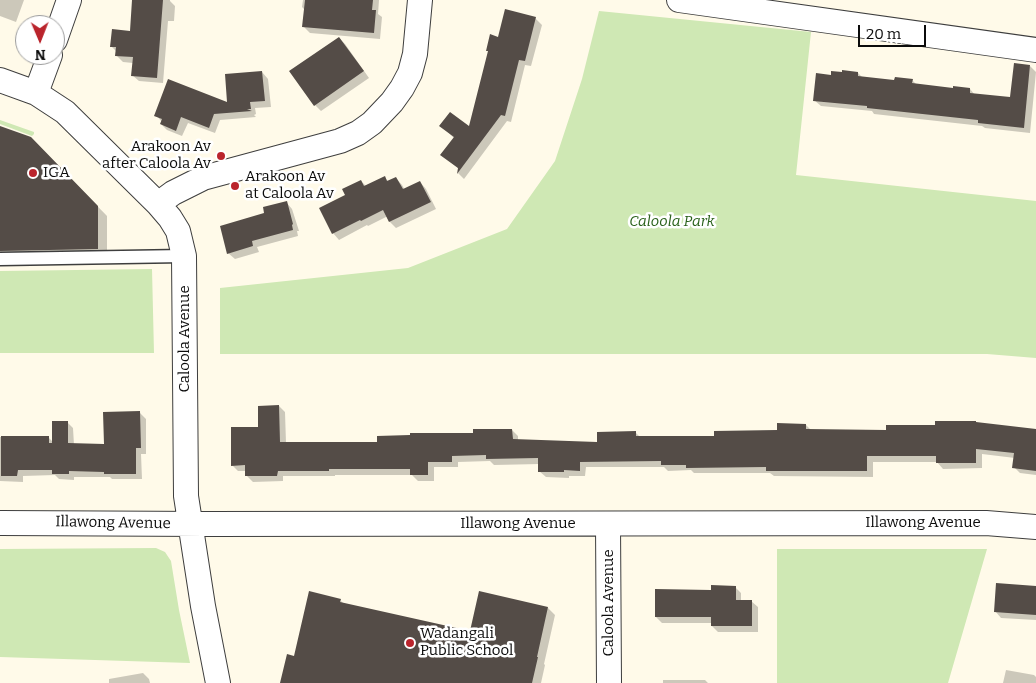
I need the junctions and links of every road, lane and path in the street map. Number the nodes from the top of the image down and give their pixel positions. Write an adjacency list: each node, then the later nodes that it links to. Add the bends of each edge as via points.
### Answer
1 (69, 0): 5 (street)
2 (420, 0): 10 (street, via 410,73 392,102 372,123 358,133 333,143 203,178)
3 (679, 0): 4 (street)
4 (737, 4): 6 (street)
5 (64, 15)
6 (1036, 50)
7 (46, 65): 9 (street)
8 (0, 80): 9 (street, Caloola Avenue)
9 (36, 93): 10 (street, Caloola Avenue, via 64,112)
10 (158, 204): 11 (street, Caloola Avenue, via 178,231)
11 (184, 256): 12 (lane); 14 (street, Caloola Avenue, via 185,486)
12 (0, 259)
13 (0, 522): 14 (street, Illawong Avenue)
14 (190, 523): 15 (street, Illawong Avenue); 17 (street, Caloola Avenue)
15 (608, 524): 16 (street, Illawong Avenue, via 986,523); 18 (street, Caloola Avenue)
16 (1036, 527)
17 (218, 683)
18 (609, 683)

